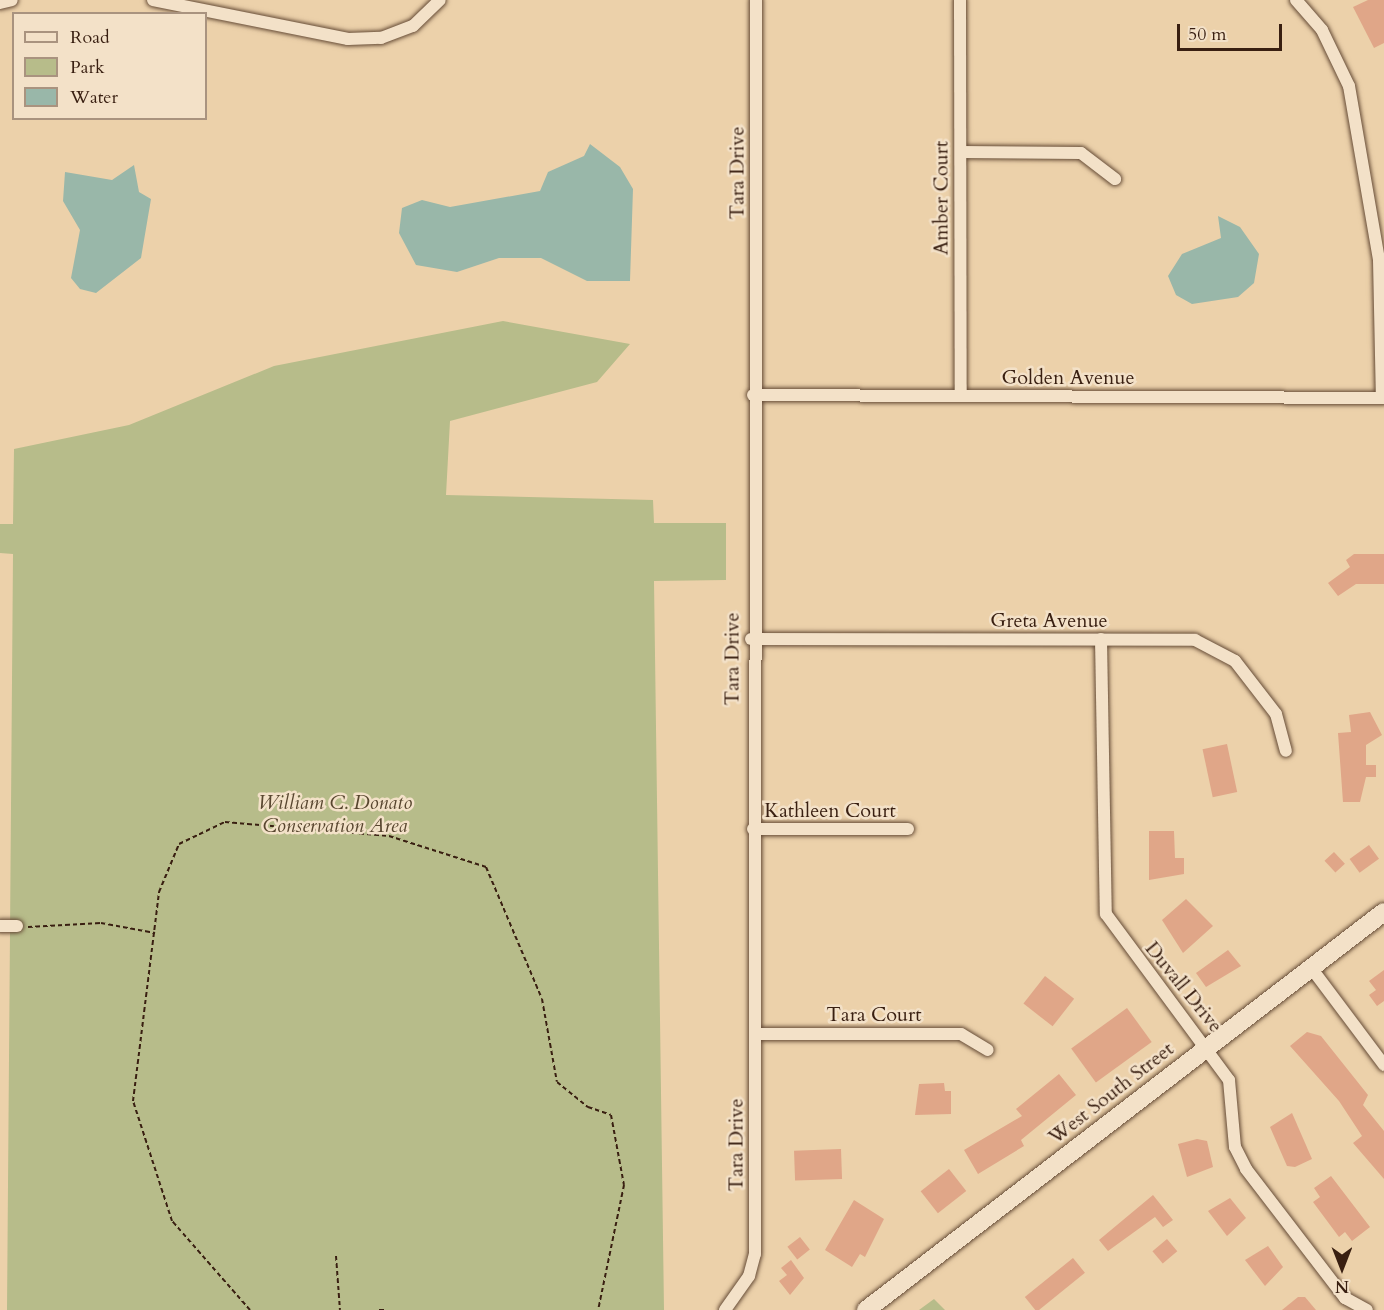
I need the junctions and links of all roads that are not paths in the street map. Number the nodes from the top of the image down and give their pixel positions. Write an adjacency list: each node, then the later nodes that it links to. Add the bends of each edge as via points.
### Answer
1 (12, 0): 7 (street)
2 (153, 0): 8 (street)
3 (440, 0): 8 (street, via 412,26 381,38 348,39)
4 (756, 0): 11 (street, Tara Drive)
5 (960, 0): 9 (street, Amber Court)
6 (1296, 0): 13 (street, via 1322,30 1349,86 1379,260)
7 (0, 3)
8 (191, 3)
9 (961, 152): 10 (street, via 1081,153); 12 (street, Amber Court)
10 (1115, 179)
11 (753, 395): 12 (street, Golden Avenue); 14 (street, Tara Drive)
12 (961, 396): 13 (street, Golden Avenue)
13 (1383, 398)
14 (751, 639): 15 (street, Greta Avenue); 17 (street, Tara Drive)
15 (1101, 639): 16 (street, Greta Avenue, via 1195,640 1217,647 1276,714); 24 (street, Duvall Drive, via 1106,914)
16 (1286, 752)
17 (753, 829): 18 (street, Kathleen Court); 23 (street, Tara Drive)
18 (908, 829)
19 (1384, 912): 22 (street, West South Street)
20 (0, 926): 21 (street)
21 (16, 926)
22 (1312, 969): 24 (street, West South Street); 26 (street)
23 (755, 1034): 25 (street, Tara Court, via 962,1034); 27 (street, Tara Drive, via 755,1254 749,1276)
24 (1207, 1047): 28 (street, West South Street); 29 (street, Duvall Drive, via 1229,1080 1235,1147 1246,1168 1345,1298)
25 (988, 1050)
26 (1384, 1065)
27 (725, 1310)
28 (866, 1310)
29 (1367, 1310)

